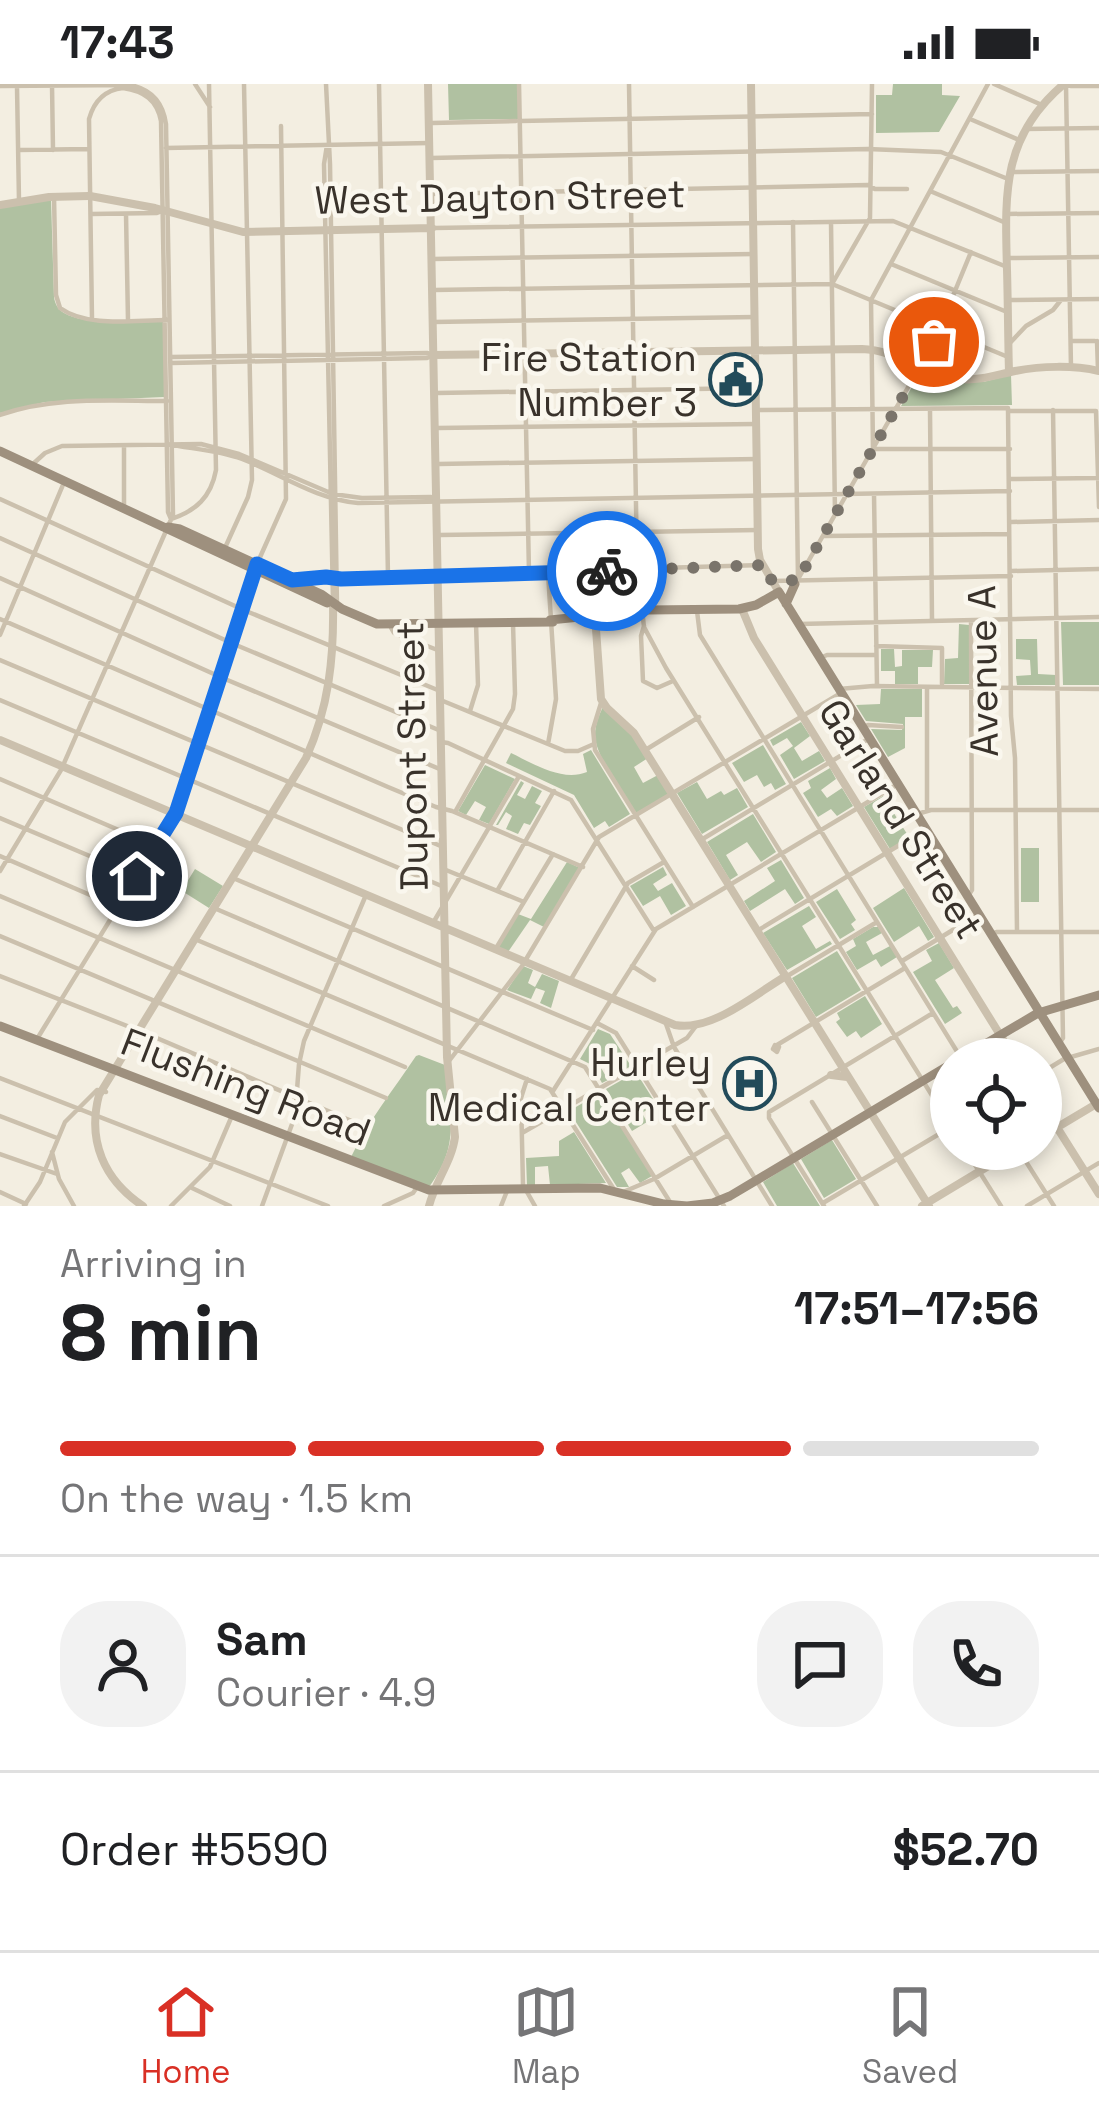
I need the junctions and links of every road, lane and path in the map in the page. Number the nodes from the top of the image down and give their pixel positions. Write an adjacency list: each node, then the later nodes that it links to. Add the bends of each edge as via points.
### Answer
1 (244, 84): 36 (street)
2 (326, 84): 35 (street)
3 (379, 84): 34 (street)
4 (428, 84): 27 (street, Dupont Street)
5 (519, 84): 26 (street)
6 (629, 84): 25 (street)
7 (751, 84): 23 (street)
8 (872, 84): 22 (street)
9 (991, 84): 20 (street); 24 (street)
10 (1066, 84): 17 (street); 20 (street); 31 (street)
11 (16, 85): 12 (street); 15 (street); 42 (street)
12 (52, 85): 13 (street); 41 (street)
13 (98, 85): 16 (street); 19 (street)
14 (209, 85): 18 (street); 21 (street)
15 (0, 86)
16 (123, 86): 19 (street); 39 (street, via 157,106)
17 (1099, 86)
18 (197, 87): 21 (street)
19 (102, 96): 40 (street, via 90,114)
20 (1042, 105): 30 (street)
21 (210, 107): 38 (street)
22 (872, 114): 23 (street); 43 (street)
23 (751, 116): 25 (street); 44 (street)
24 (970, 118): 32 (street); 46 (street)
25 (629, 119): 26 (street); 45 (street)
26 (518, 121): 27 (street); 47 (street)
27 (429, 123): 33 (street, Dupont Street)
28 (281, 126): 37 (street)
29 (1099, 128): 31 (street)
30 (1025, 129): 31 (street); 32 (street)
31 (1068, 129): 50 (street)
32 (1019, 140): 51 (street)
33 (430, 143): 34 (street); 48 (street, Dupont Street)
34 (380, 144): 35 (street); 78 (street)
35 (327, 145): 37 (street); 79 (street)
36 (246, 146): 37 (street); 38 (street); 80 (street)
37 (282, 146): 81 (street)
38 (211, 147): 39 (street); 70 (street)
39 (164, 148): 63 (street)
40 (89, 149): 41 (street); 60 (street)
41 (53, 150): 42 (street)
42 (18, 151): 61 (street)
43 (872, 151): 44 (street); 46 (street); 52 (street)
44 (752, 152): 45 (street); 53 (street)
45 (630, 154): 47 (street); 55 (street)
46 (950, 155): 51 (street); 56 (street)
47 (521, 157): 48 (street); 57 (street)
48 (430, 158): 58 (street, Dupont Street)
49 (1099, 171): 50 (street)
50 (1068, 172): 51 (street); 64 (street)
51 (1008, 175): 68 (street)
52 (872, 186): 53 (street); 54 (street); 69 (street)
53 (753, 188): 55 (street); 73 (street)
54 (907, 189)
55 (631, 190): 57 (street); 74 (street)
56 (930, 191): 68 (street); 77 (street)
57 (523, 192): 58 (street); 75 (street)
58 (431, 194): 76 (street, Dupont Street)
59 (54, 196): 60 (street, West Dayton Street); 61 (street, West Dayton Street); 105 (street, via 58,306)
60 (90, 196): 63 (street, West Dayton Street); 66 (street)
61 (19, 201): 62 (street, West Dayton Street)
62 (0, 205)
63 (165, 208): 67 (street); 70 (street, West Dayton Street); 108 (street)
64 (1069, 213): 65 (street); 68 (street); 85 (street)
65 (1099, 213)
66 (91, 214): 67 (street); 105 (street)
67 (126, 214): 107 (street)
68 (1006, 218): 90 (street)
69 (868, 221): 72 (street, West Dayton Street); 77 (street, West Dayton Street); 91 (street)
70 (212, 222): 80 (street, West Dayton Street); 126 (street)
71 (793, 222): 72 (street, West Dayton Street); 73 (street, West Dayton Street); 92 (street)
72 (831, 222): 91 (street)
73 (753, 223): 74 (street, West Dayton Street); 83 (street)
74 (632, 225): 75 (street, West Dayton Street); 84 (street)
75 (524, 226): 76 (street, West Dayton Street); 87 (street)
76 (432, 227): 78 (street, West Dayton Street); 88 (street, Dupont Street)
77 (910, 227): 82 (street, West Dayton Street); 89 (street)
78 (381, 228): 79 (street, West Dayton Street); 122 (street)
79 (328, 229): 81 (street, West Dayton Street); 124 (street)
80 (248, 230): 81 (street, West Dayton Street); 127 (street)
81 (283, 230): 125 (street)
82 (971, 253): 90 (street, West Dayton Street); 97 (street)
83 (754, 254): 84 (street); 93 (street)
84 (632, 256): 87 (street); 94 (street)
85 (1070, 257): 86 (street); 90 (street); 98 (street)
86 (1099, 257)
87 (525, 258): 88 (street); 95 (street)
88 (432, 259): 96 (street, Dupont Street)
89 (891, 263): 97 (street); 100 (street)
90 (1007, 263): 101 (street)
91 (832, 284): 92 (street); 100 (street); 117 (street)
92 (794, 285): 93 (street); 116 (street)
93 (754, 286): 94 (street); 104 (street)
94 (632, 288): 95 (street); 106 (street)
95 (525, 289): 96 (street); 109 (street)
96 (433, 290): 110 (street, Dupont Street)
97 (955, 290): 103 (street); 111 (street)
98 (1070, 299): 99 (street); 102 (street); 112 (street)
99 (1099, 299)
100 (871, 300): 111 (street); 115 (street)
101 (1007, 300): 102 (street); 103 (street)
102 (1061, 300): 114 (street)
103 (1007, 312): 114 (street)
104 (754, 317): 106 (street); 118 (street)
105 (92, 319): 107 (street)
106 (633, 319): 109 (street); 119 (street)
107 (128, 320): 108 (street)
108 (167, 320): 128 (street)
109 (525, 320): 110 (street); 120 (street)
110 (434, 322): 121 (street, Dupont Street)
111 (939, 328): 123 (street); 129 (street)
112 (1071, 341): 113 (street); 130 (street)
113 (1098, 341): 131 (street)
114 (1008, 345): 123 (street)
115 (871, 349): 117 (street); 129 (street); 140 (street)
116 (795, 350): 117 (street); 118 (street); 142 (street)
117 (833, 350): 139 (street)
118 (755, 351): 119 (street); 133 (street)
119 (634, 352): 120 (street); 134 (street)
120 (526, 354): 121 (street); 135 (street)
121 (434, 355): 122 (street); 136 (street, Dupont Street)
122 (384, 356): 124 (street); 181 (street)
123 (1008, 356): 132 (street)
124 (331, 357): 125 (street); 178 (street)
125 (286, 358): 127 (street); 165 (street)
126 (214, 359): 127 (street); 128 (street); 155 (street)
127 (250, 359): 160 (street)
128 (168, 360): 137 (street)
129 (920, 366): 132 (street, via 963,379); 141 (street)
130 (1071, 368): 131 (street); 132 (street)
131 (1098, 370)
132 (1009, 372)
133 (755, 388): 134 (street); 143 (street)
134 (634, 390): 135 (street); 149 (street)
135 (526, 392): 136 (street); 150 (street)
136 (435, 393): 151 (street, Dupont Street)
137 (169, 400): 147 (street, via 50,403); 152 (street)
138 (930, 407): 141 (street); 144 (street); 157 (street)
139 (834, 408): 140 (street); 142 (street); 171 (street)
140 (872, 408): 141 (street); 156 (street)
141 (897, 408): 156 (street)
142 (796, 409): 143 (street); 175 (street)
143 (756, 410): 148 (street)
144 (1009, 410): 145 (street); 154 (street, Avenue A)
145 (1053, 410): 146 (street); 168 (street)
146 (1096, 411): 166 (street)
147 (0, 415)
148 (756, 424): 149 (street); 159 (street)
149 (634, 425): 150 (street); 161 (street)
150 (527, 427): 151 (street); 162 (street)
151 (436, 428): 163 (street, Dupont Street)
152 (170, 444): 153 (street); 155 (street); 190 (street)
153 (124, 445): 164 (street, via 59,447); 183 (street)
154 (1010, 448): 157 (street); 167 (street, Avenue A)
155 (216, 449): 160 (street); 190 (street, via 208,494)
156 (873, 449): 157 (street); 172 (street)
157 (930, 450): 174 (street)
158 (0, 451): 164 (main road)
159 (757, 459): 161 (street); 176 (street)
160 (252, 461): 165 (street); 200 (street, via 250,493)
161 (635, 461): 162 (street); 177 (street)
162 (527, 463): 163 (street); 179 (street)
163 (436, 464): 182 (street, Dupont Street)
164 (32, 466): 169 (main road)
165 (288, 478): 178 (street); 204 (street)
166 (1099, 478): 168 (street); 184 (street)
167 (1010, 479): 168 (street); 170 (street, Avenue A)
168 (1054, 479): 188 (street)
169 (65, 480): 183 (main road); 186 (street)
170 (1010, 491): 174 (street); 189 (street, Avenue A)
171 (835, 493): 172 (street); 175 (street); 185 (street)
172 (848, 493): 173 (street); 185 (street)
173 (874, 493): 174 (street); 198 (street)
174 (931, 493): 196 (street)
175 (797, 494): 176 (street); 218 (street)
176 (757, 495): 177 (street); 191 (street)
177 (636, 496): 179 (street); 192 (street)
178 (333, 497): 181 (street); 215 (street)
179 (528, 498): 182 (street); 193 (street)
180 (0, 499): 186 (street)
181 (386, 500): 182 (street); 212 (street)
182 (437, 500): 195 (street, Dupont Street)
183 (124, 507): 190 (main road)
184 (1099, 507)
185 (835, 514): 197 (street)
186 (48, 520): 201 (street); 203 (street)
187 (1099, 520): 188 (street)
188 (1055, 521): 189 (street); 207 (street)
189 (1011, 522): 194 (street, Avenue A)
190 (169, 523): 200 (main road); 203 (street)
191 (758, 530): 192 (street); 202 (street)
192 (636, 532): 193 (street); 206 (street)
193 (529, 534): 195 (street); 208 (street)
194 (1011, 534): 196 (street); 210 (street, Avenue A)
195 (437, 535): 211 (street, Dupont Street)
196 (932, 535): 198 (street); 213 (street)
197 (823, 536): 198 (street); 218 (street)
198 (874, 536): 216 (street)
199 (0, 538): 201 (street)
200 (223, 552): 204 (main road)
201 (34, 553): 220 (street); 222 (street)
202 (763, 565): 206 (street); 217 (street)
203 (151, 566): 222 (street); 224 (street)
204 (256, 567): 219 (main road); 224 (street)
205 (1099, 569): 207 (street)
206 (637, 570): 209 (street); 228 (street)
207 (1055, 570): 210 (street); 230 (street)
208 (529, 573): 209 (street); 211 (street)
209 (548, 573): 233 (street)
210 (1011, 573): 213 (street); 231 (street, Avenue A)
211 (438, 576): 212 (street); 239 (street, Dupont Street)
212 (388, 577): 215 (street)
213 (932, 577): 216 (street); 235 (street)
214 (0, 578): 220 (street)
215 (334, 578): 219 (street); 223 (street)
216 (875, 578): 218 (street); 234 (street)
217 (772, 581): 218 (street); 221 (street)
218 (797, 582): 221 (main road)
219 (290, 583): 223 (main road)
220 (20, 586): 232 (street); 242 (street)
221 (782, 597): 226 (main road); 240 (main road)
222 (136, 598): 242 (street); 244 (street)
223 (335, 605): 241 (main road); 245 (street)
224 (242, 609): 244 (street); 245 (street)
225 (697, 610): 226 (main road); 228 (main road); 277 (street, via 699,632)
226 (743, 610): 268 (street, Garland Street)
227 (596, 617): 228 (main road); 233 (main road); 265 (street)
228 (643, 617): 252 (street); 252 (street, via 644,683 659,688)
229 (1099, 617): 230 (street)
230 (1056, 618): 231 (street); 259 (street)
231 (1012, 619): 236 (street); 258 (street, Avenue A)
232 (3, 620): 243 (street); 250 (street)
233 (550, 620): 237 (main road); 281 (street, via 556,703)
234 (876, 620): 235 (street); 240 (street); 246 (street)
235 (932, 620): 236 (street)
236 (971, 620): 257 (street)
237 (513, 622): 238 (main road); 271 (street, via 515,701)
238 (476, 623): 239 (main road); 267 (street, via 478,687)
239 (439, 624): 241 (main road); 247 (street, Dupont Street)
240 (799, 624): 248 (main road)
241 (396, 629): 247 (street)
242 (122, 631): 250 (street); 251 (street)
243 (0, 635)
244 (231, 643): 251 (street); 253 (street)
245 (335, 649): 253 (street); 262 (street)
246 (876, 650): 248 (street); 254 (street); 255 (street, via 943,648)
247 (440, 652): 262 (street, Dupont Street)
248 (820, 658): 261 (main road)
249 (0, 660): 263 (street)
250 (107, 664): 263 (street); 266 (street)
251 (220, 677): 266 (street); 270 (street)
252 (674, 680): 269 (street)
253 (331, 686): 270 (street); 275 (street)
254 (877, 686): 256 (street); 261 (street)
255 (942, 686): 256 (street); 257 (street)
256 (927, 687): 306 (street)
257 (971, 687): 258 (street); 301 (street)
258 (1012, 688): 259 (street); 302 (street, Avenue A)
259 (1059, 689): 260 (street); 303 (street)
260 (1099, 689)
261 (840, 691): 268 (street); 273 (main road)
262 (440, 696): 267 (street); 275 (street, Dupont Street)
263 (92, 698): 274 (street); 280 (street)
264 (0, 700): 274 (street)
265 (603, 702): 279 (street); 282 (street)
266 (209, 711): 280 (street); 283 (street)
267 (470, 711): 271 (street)
268 (802, 716): 277 (street); 286 (street, Garland Street)
269 (699, 717): 282 (street); 285 (street)
270 (322, 721): 283 (street); 288 (street)
271 (504, 726): 281 (street); 284 (street)
272 (902, 727): 273 (street)
273 (863, 728): 276 (main road)
274 (77, 732): 287 (street); 291 (street)
275 (441, 736): 284 (street); 288 (street, Dupont Street)
276 (870, 738): 286 (street); 292 (main road)
277 (764, 739): 285 (street); 294 (street)
278 (0, 740): 287 (street)
279 (594, 744): 281 (street, via 572,752); 309 (street)
280 (198, 745): 291 (street); 293 (street)
281 (548, 745)
282 (645, 750): 296 (street)
283 (310, 754): 293 (street); 300 (street)
284 (485, 760): 289 (street); 305 (street)
285 (726, 762): 296 (street); 298 (street)
286 (831, 762): 294 (street); 299 (street, Garland Street)
287 (62, 766): 297 (street); 307 (street)
288 (442, 770): 300 (street, Dupont Street)
289 (519, 775): 295 (street); 311 (street)
290 (0, 779): 297 (street)
291 (187, 779): 307 (street); 308 (street)
292 (898, 784): 299 (street); 306 (main road)
293 (292, 785): 308 (street); 320 (street)
294 (793, 785): 298 (street); 314 (street)
295 (554, 791): 316 (street); 317 (street, via 573,802)
296 (672, 794): 309 (street); 315 (street)
297 (44, 798): 312 (street); 318 (street)
298 (754, 808): 315 (street); 323 (street)
299 (859, 808): 314 (street); 321 (street, Garland Street)
300 (442, 809): 305 (street); 320 (street, Dupont Street)
301 (971, 810): 302 (street); 306 (street); 339 (street)
302 (1016, 810): 303 (street); 353 (street, Avenue A)
303 (1060, 810): 304 (street); 354 (street)
304 (1099, 810)
305 (455, 812): 311 (street)
306 (922, 812): 313 (main road)
307 (175, 814): 318 (street); 319 (street)
308 (273, 816): 319 (street); 333 (street)
309 (636, 816): 317 (street); 325 (street)
310 (0, 818): 312 (street)
311 (489, 826): 316 (street); 329 (street)
312 (25, 828): 324 (street); 330 (street)
313 (926, 829): 321 (street); 339 (main road)
314 (820, 831): 323 (street); 331 (street)
315 (701, 840): 334 (street)
316 (525, 842): 322 (street); 336 (street)
317 (597, 842): 326 (street); 335 (street)
318 (156, 845): 330 (street)
319 (253, 848): 332 (street); 337 (street)
320 (443, 848): 327 (street, Dupont Street)
321 (888, 853): 331 (street); 359 (street, Garland Street)
322 (553, 854): 326 (street); 341 (street)
323 (782, 854): 334 (street); 340 (street)
324 (3, 858): 328 (street); 343 (street)
325 (664, 862): 335 (street); 344 (street)
326 (583, 867): 364 (street)
327 (444, 870): 329 (street); 333 (street, Dupont Street)
328 (0, 871)
329 (461, 875): 336 (street); 342 (street)
330 (137, 876): 343 (street)
331 (848, 877): 340 (street); 347 (street)
332 (234, 879): 345 (street); 349 (street)
333 (444, 886): 342 (street, Dupont Street)
334 (729, 886): 344 (street); 352 (street)
335 (626, 888): 351 (street); 373 (street)
336 (497, 890): 341 (street)
337 (366, 895): 348 (street); 349 (street)
338 (0, 896): 358 (street)
339 (968, 896): 346 (main road)
340 (810, 900): 352 (street); 361 (street)
341 (524, 902): 362 (street)
342 (444, 904): 348 (street); 350 (street, Dupont Street)
343 (118, 907): 358 (street)
344 (693, 908): 351 (street)
345 (216, 909): 360 (street); 363 (street)
346 (979, 914): 356 (main road); 359 (street)
347 (877, 922): 361 (street); 365 (street)
348 (433, 923): 350 (street)
349 (351, 928): 363 (street); 367 (street)
350 (445, 928): 362 (street); 367 (street, Dupont Street)
351 (654, 931): 366 (street)
352 (757, 931): 371 (street)
353 (1017, 932): 354 (street); 356 (street)
354 (1061, 932): 355 (street); 381 (street)
355 (1099, 932)
356 (991, 934): 383 (main road)
357 (0, 936): 368 (street)
358 (99, 938): 368 (street); 369 (street)
359 (940, 938): 365 (street); 393 (street, Garland Street)
360 (196, 940): 369 (street); 376 (street)
361 (838, 945): 371 (street); 374 (street)
362 (495, 950): 364 (street)
363 (338, 961): 376 (street); 382 (street)
364 (524, 962): 373 (street); 375 (street)
365 (903, 964): 374 (street); 384 (street)
366 (632, 966): 372 (street); 378 (street)
367 (446, 968): 375 (street); 382 (street, Dupont Street)
368 (79, 970): 379 (street); 380 (street)
369 (177, 970): 379 (street); 390 (street)
370 (0, 976): 380 (street)
371 (786, 976): 387 (street); 389 (street)
372 (654, 980)
373 (571, 981): 378 (street)
374 (867, 991): 387 (street); 394 (street)
375 (502, 992): 386 (street); 391 (street)
376 (324, 994): 390 (street); 402 (street)
377 (1099, 995): 381 (main road)
378 (612, 999): 385 (street); 391 (street)
379 (159, 1001): 392 (street); 408 (street)
380 (59, 1002): 392 (street); 400 (street)
381 (1063, 1005): 383 (main road); 399 (street)
382 (446, 1007): 386 (street); 402 (street, Dupont Street)
383 (1040, 1012): 393 (main road); 398 (main road)
384 (933, 1013): 394 (street); 395 (street)
385 (665, 1021): 389 (street); 403 (street)
386 (480, 1022): 406 (street); 409 (street)
387 (814, 1022): 401 (street); 414 (street)
388 (0, 1026): 400 (main road, Flushing Road)
389 (695, 1026): 403 (street)
390 (310, 1027): 408 (street); 412 (street)
391 (595, 1027): 409 (street); 413 (street, via 616,1033)
392 (140, 1031): 415 (street); 427 (street)
393 (1000, 1035): 396 (main road); 397 (street, Garland Street)
394 (895, 1036): 414 (street); 421 (street)
395 (948, 1038)
396 (995, 1038)
397 (1002, 1038)
398 (1055, 1038)
399 (1062, 1039)
400 (37, 1040): 415 (main road, Flushing Road)
401 (777, 1045)
402 (447, 1046): 406 (street); 410 (street, Dupont Street)
403 (673, 1046): 413 (street); 439 (street)
404 (1062, 1049): 407 (main road)
405 (1099, 1049): 407 (street)
406 (458, 1051): 410 (street); 420 (street)
407 (1068, 1058): 411 (street); 429 (main road)
408 (300, 1060): 426 (street); 427 (street)
409 (574, 1060): 422 (street); 424 (street)
410 (447, 1061): 464 (street, Dupont Street, via 455,1139)
411 (1062, 1061)
412 (404, 1066)
413 (637, 1067): 422 (street); 447 (street)
414 (842, 1067): 416 (street); 419 (street)
415 (116, 1069): 423 (street); 433 (main road, Flushing Road)
416 (830, 1075): 419 (street); 448 (street, via 768,1113)
417 (930, 1077): 421 (main road, Flushing Road)
418 (0, 1078): 430 (street)
419 (849, 1078): 432 (street)
420 (527, 1079): 424 (street); 438 (street)
421 (923, 1081): 425 (street); 432 (main road, Flushing Road)
422 (601, 1088): 431 (street); 458 (street)
423 (104, 1091): 430 (street); 435 (street)
424 (553, 1091): 431 (street)
425 (930, 1092)
426 (386, 1098)
427 (298, 1099): 437 (street); 442 (street)
428 (812, 1102): 440 (street)
429 (1098, 1105): 436 (street)
430 (77, 1108): 435 (street); 443 (street)
431 (565, 1110): 438 (street); 468 (street)
432 (871, 1112): 440 (main road, Flushing Road); 449 (street)
433 (233, 1114): 442 (main road, Flushing Road); 450 (street)
434 (0, 1116): 443 (street)
435 (97, 1116): 450 (street); 477 (street, via 114,1177)
436 (1062, 1123)
437 (368, 1128)
438 (521, 1133): 465 (street)
439 (728, 1135): 447 (street); 459 (street)
440 (832, 1135): 448 (main road, Flushing Road); 460 (street)
441 (1062, 1135): 455 (street)
442 (289, 1136): 461 (street); 462 (main road, Flushing Road)
443 (57, 1138): 445 (street)
444 (930, 1139): 449 (street)
445 (52, 1152): 454 (street); 457 (street)
446 (0, 1154): 454 (street)
447 (693, 1156): 458 (street); 471 (street)
448 (794, 1158): 459 (main road, Flushing Road); 475 (street)
449 (898, 1158): 460 (street); 476 (street)
450 (214, 1160): 461 (street); 463 (street)
451 (1099, 1163): 455 (street)
452 (983, 1170): 456 (street)
453 (1029, 1170): 469 (street)
454 (44, 1171): 457 (street); 473 (street)
455 (1085, 1171): 469 (street); 470 (street)
456 (980, 1172): 476 (street); 490 (street)
457 (57, 1174): 474 (street)
458 (656, 1178): 468 (street); 472 (street)
459 (756, 1180): 471 (main road, Flushing Road); 488 (street)
460 (861, 1180): 475 (street); 489 (street)
461 (271, 1182): 480 (street); 481 (street)
462 (418, 1186): 464 (main road, Flushing Road); 482 (street)
463 (191, 1187): 478 (street); 479 (street)
464 (433, 1190): 466 (main road, Flushing Road); 483 (street, Dupont Street)
465 (525, 1190): 466 (main road, Flushing Road); 468 (main road, Flushing Road); 485 (street)
466 (507, 1191): 484 (street)
467 (0, 1192): 473 (street)
468 (618, 1192): 472 (main road, Flushing Road); 486 (street)
469 (1046, 1194): 491 (street); 492 (street)
470 (1099, 1194)
471 (722, 1203): 487 (main road, Flushing Road)
472 (665, 1204): 487 (main road, Flushing Road)
473 (25, 1205)
474 (73, 1205)
475 (823, 1205)
476 (926, 1205)
477 (147, 1206)
478 (171, 1206)
479 (230, 1206)
480 (262, 1206)
481 (328, 1206)
482 (384, 1206)
483 (429, 1206)
484 (501, 1206)
485 (535, 1206)
486 (624, 1206)
487 (687, 1206)
488 (772, 1206)
489 (877, 1206)
490 (1001, 1206)
491 (1027, 1206)
492 (1054, 1206)

